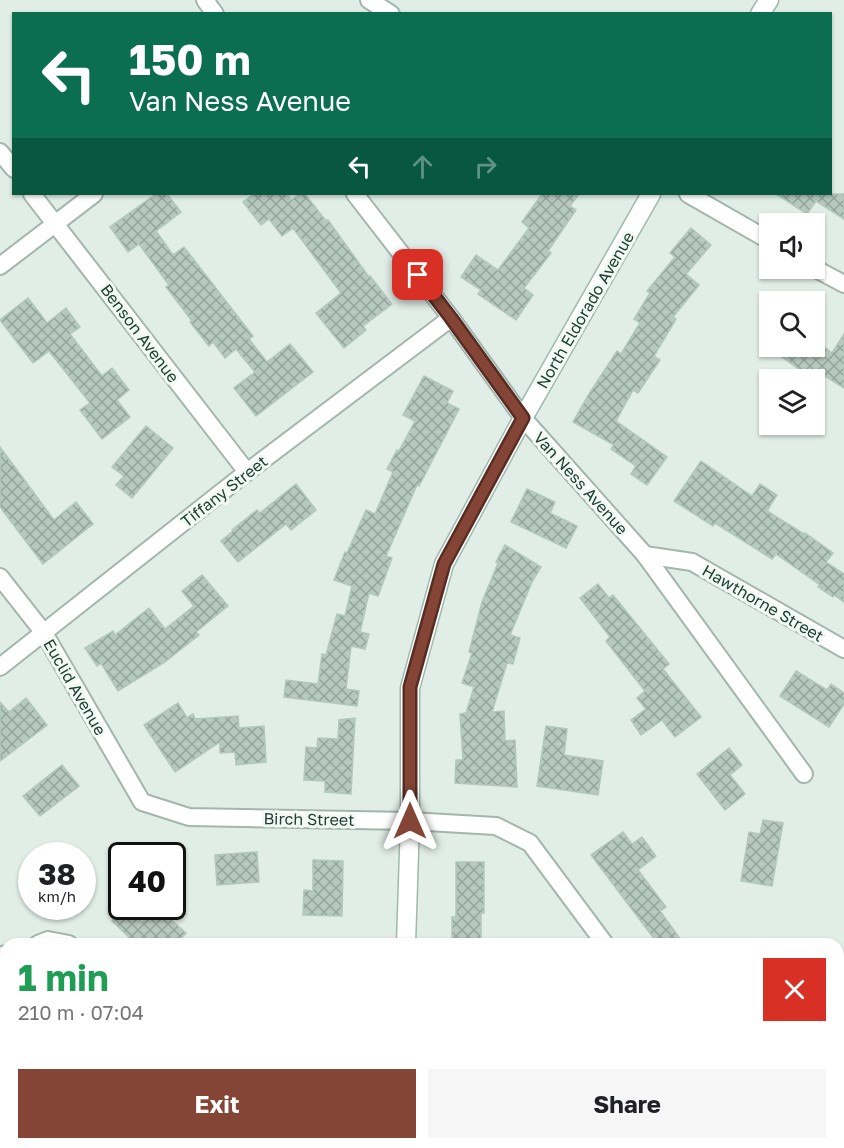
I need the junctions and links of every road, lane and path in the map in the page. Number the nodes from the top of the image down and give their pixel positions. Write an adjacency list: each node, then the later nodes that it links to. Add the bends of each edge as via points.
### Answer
1 (369, 0): 2 (street)
2 (388, 12)
3 (0, 152): 4 (street)
4 (12, 167)
5 (33, 195): 10 (street, Benson Avenue)
6 (93, 195): 10 (street)
7 (356, 195): 15 (street, Van Ness Avenue)
8 (650, 195): 16 (street, North Eldorado Avenue)
9 (690, 195): 11 (street)
10 (55, 223): 12 (street); 17 (street, Benson Avenue)
11 (759, 235)
12 (0, 266)
13 (825, 273): 14 (street)
14 (844, 284)
15 (451, 318): 16 (street, Van Ness Avenue); 17 (street, Tiffany Street)
16 (523, 418): 18 (street, Van Ness Avenue); 25 (street, North Eldorado Avenue, via 444,564 410,687)
17 (247, 472): 20 (street, Tiffany Street)
18 (645, 555): 21 (street, Hawthorne Street, via 692,562); 23 (street, Van Ness Avenue)
19 (0, 577): 20 (street, Euclid Avenue)
20 (44, 633): 22 (street, Tiffany Street); 24 (street, Euclid Avenue)
21 (844, 649)
22 (0, 667)
23 (804, 774)
24 (142, 802): 25 (street, Birch Street, via 189,817)
25 (410, 821): 26 (street, North Eldorado Avenue); 27 (street, Birch Street, via 496,825 530,843)
26 (406, 938)
27 (601, 938)

